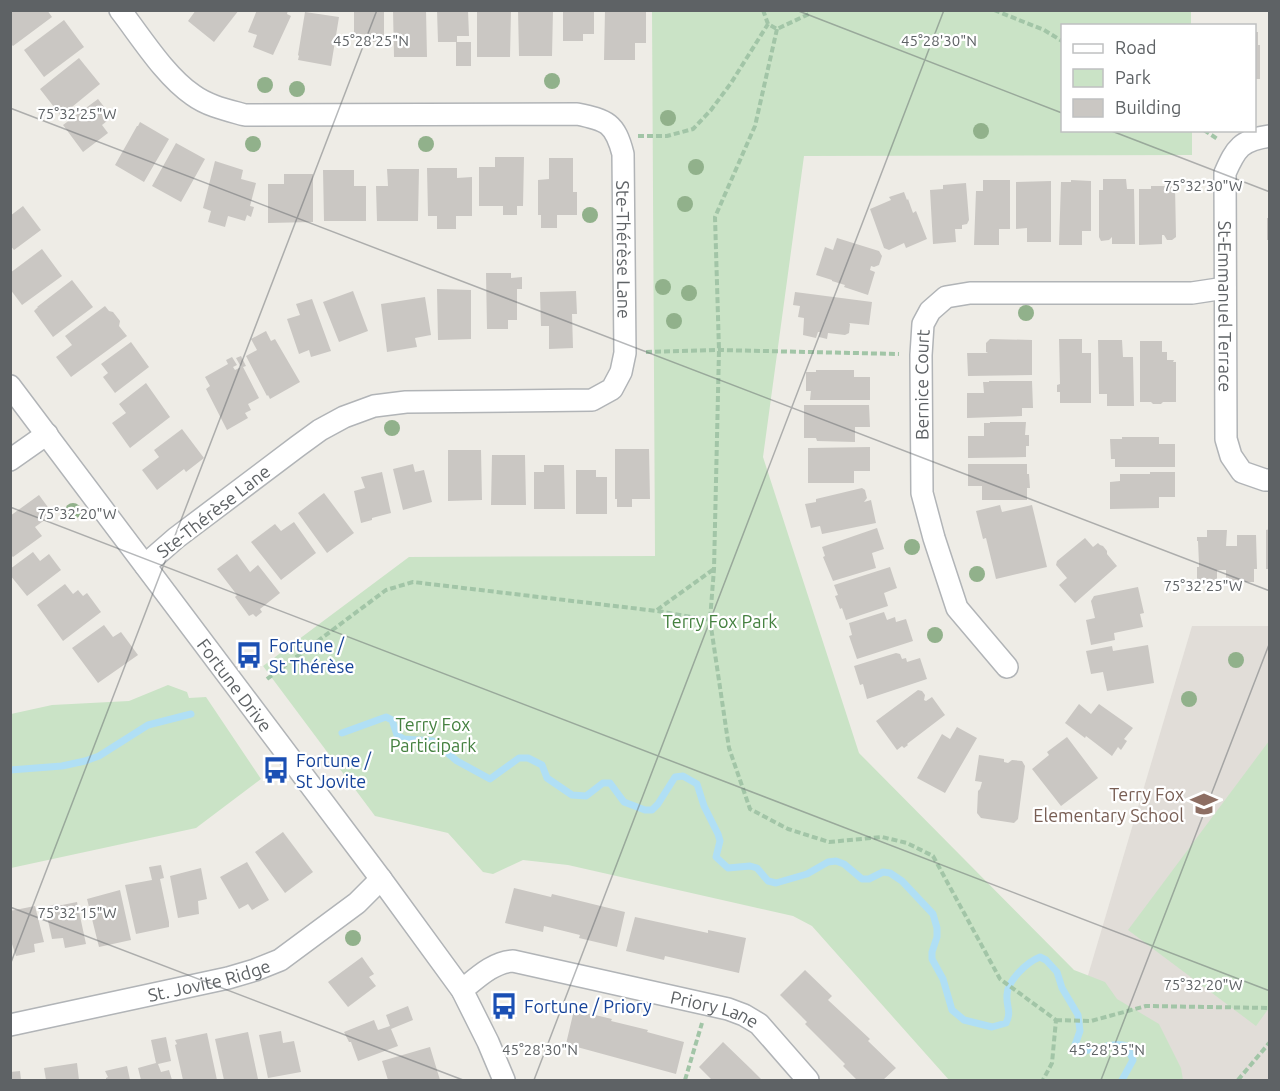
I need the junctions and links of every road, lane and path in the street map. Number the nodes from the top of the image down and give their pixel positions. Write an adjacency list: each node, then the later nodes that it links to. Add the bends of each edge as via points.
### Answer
1 (120, 10): 9 (street, via 176,81 194,96 245,115 577,114 599,118)
2 (763, 10): 5 (path)
3 (810, 10): 6 (path)
4 (994, 10): 7 (path)
5 (768, 24): 6 (path); 9 (path, via 731,83 693,129 667,136)
6 (777, 29): 11 (path, via 755,126 715,217)
7 (1061, 40)
8 (1269, 136): 10 (street, St-Emmanuel Terrace, via 1252,139 1235,151 1225,173)
9 (619, 137): 12 (street, Ste-Thérèse Lane, via 623,154)
10 (1226, 288): 13 (street, Bernice Court, via 1192,293 970,293 946,297 922,324); 17 (street, St-Emmanuel Terrace, via 1226,439 1242,472)
11 (718, 350): 12 (path); 13 (path); 19 (path)
12 (625, 353): 18 (street, Ste-Thérèse Lane, via 612,389 592,400 406,402 374,406 344,417 313,435)
13 (921, 355): 22 (street, Bernice Court, via 922,493 934,538 957,608)
14 (10, 386): 15 (street, Fortune Drive)
15 (47, 434): 16 (street); 18 (street, Fortune Drive)
16 (10, 460)
17 (1269, 480)
18 (145, 565): 24 (street, Fortune Drive)
19 (714, 569): 20 (path); 21 (path)
20 (657, 611): 21 (path); 23 (path, via 413,582 386,590)
21 (710, 620): 28 (path, via 729,748 750,809 788,829 829,842 882,837 907,843 933,856 1000,979)
22 (1007, 667)
23 (267, 679)
24 (381, 879): 25 (street, Fortune Drive); 29 (street, St. Jovite Ridge, via 322,930 280,960 255,970)
25 (462, 990): 26 (street, Priory Lane, via 503,962 513,961); 31 (street, Fortune Drive)
26 (708, 1005): 32 (path); 33 (street, Priory Lane, via 736,1012 759,1024)
27 (1269, 1008): 28 (path, via 1146,1006 1091,1022)
28 (1056, 1020): 34 (path, via 1052,1063)
29 (10, 1025)
30 (1269, 1041): 35 (path)
31 (504, 1080)
32 (686, 1080)
33 (808, 1080)
34 (1043, 1080)
35 (1238, 1080)

